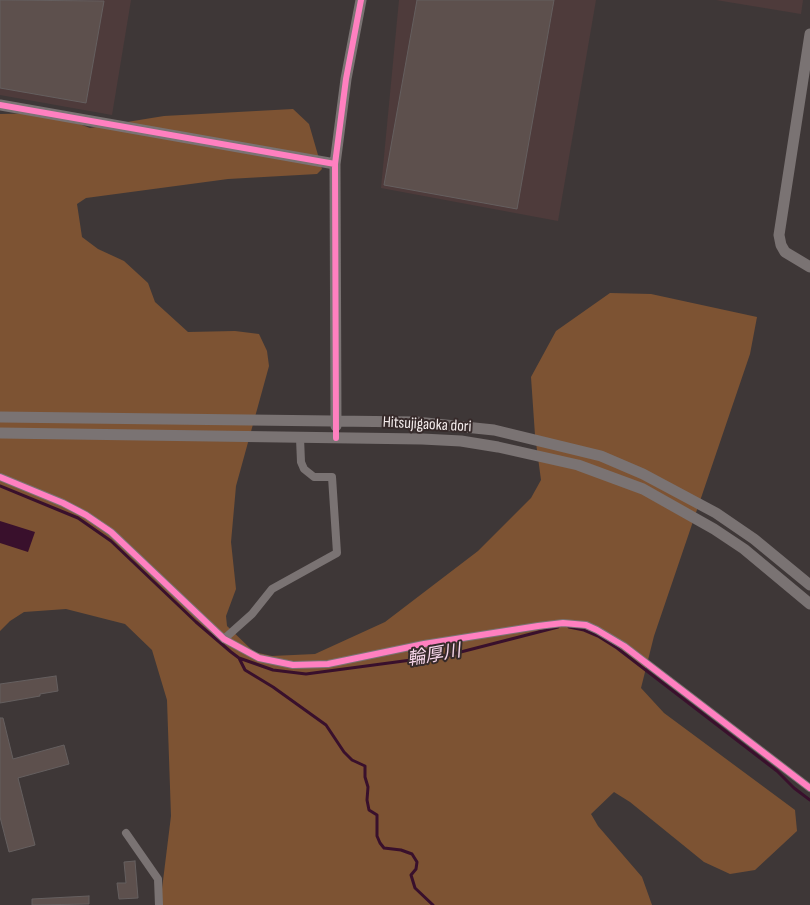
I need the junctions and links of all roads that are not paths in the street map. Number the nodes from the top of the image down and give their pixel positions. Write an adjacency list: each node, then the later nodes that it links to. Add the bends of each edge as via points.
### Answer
1 (361, 0): 4 (main road)
2 (810, 34): 5 (main road, via 779,235 785,252)
3 (0, 106): 4 (main road)
4 (335, 164): 7 (main road)
5 (810, 267)
6 (0, 417): 7 (main road, Hitsujigaoka dori)
7 (335, 420): 10 (main road); 12 (main road, Hitsujigaoka dori, via 416,422 494,430 602,456 716,513 754,539)
8 (0, 433): 9 (main road, Hitsujigaoka dori)
9 (300, 438): 10 (main road, Hitsujigaoka dori); 14 (street, via 304,469 314,477 332,477 337,553 272,589 252,614)
10 (336, 438): 13 (main road, Hitsujigaoka dori, via 461,441 578,465 643,490 714,529 744,549)
11 (0, 477): 14 (street, via 63,503 111,532)
12 (810, 586)
13 (810, 604)
14 (224, 639): 15 (street, via 259,658 279,663 328,664 424,644 538,626 563,623 586,626 624,646)
15 (810, 788)
16 (126, 833): 17 (street, via 158,879)
17 (158, 905)

